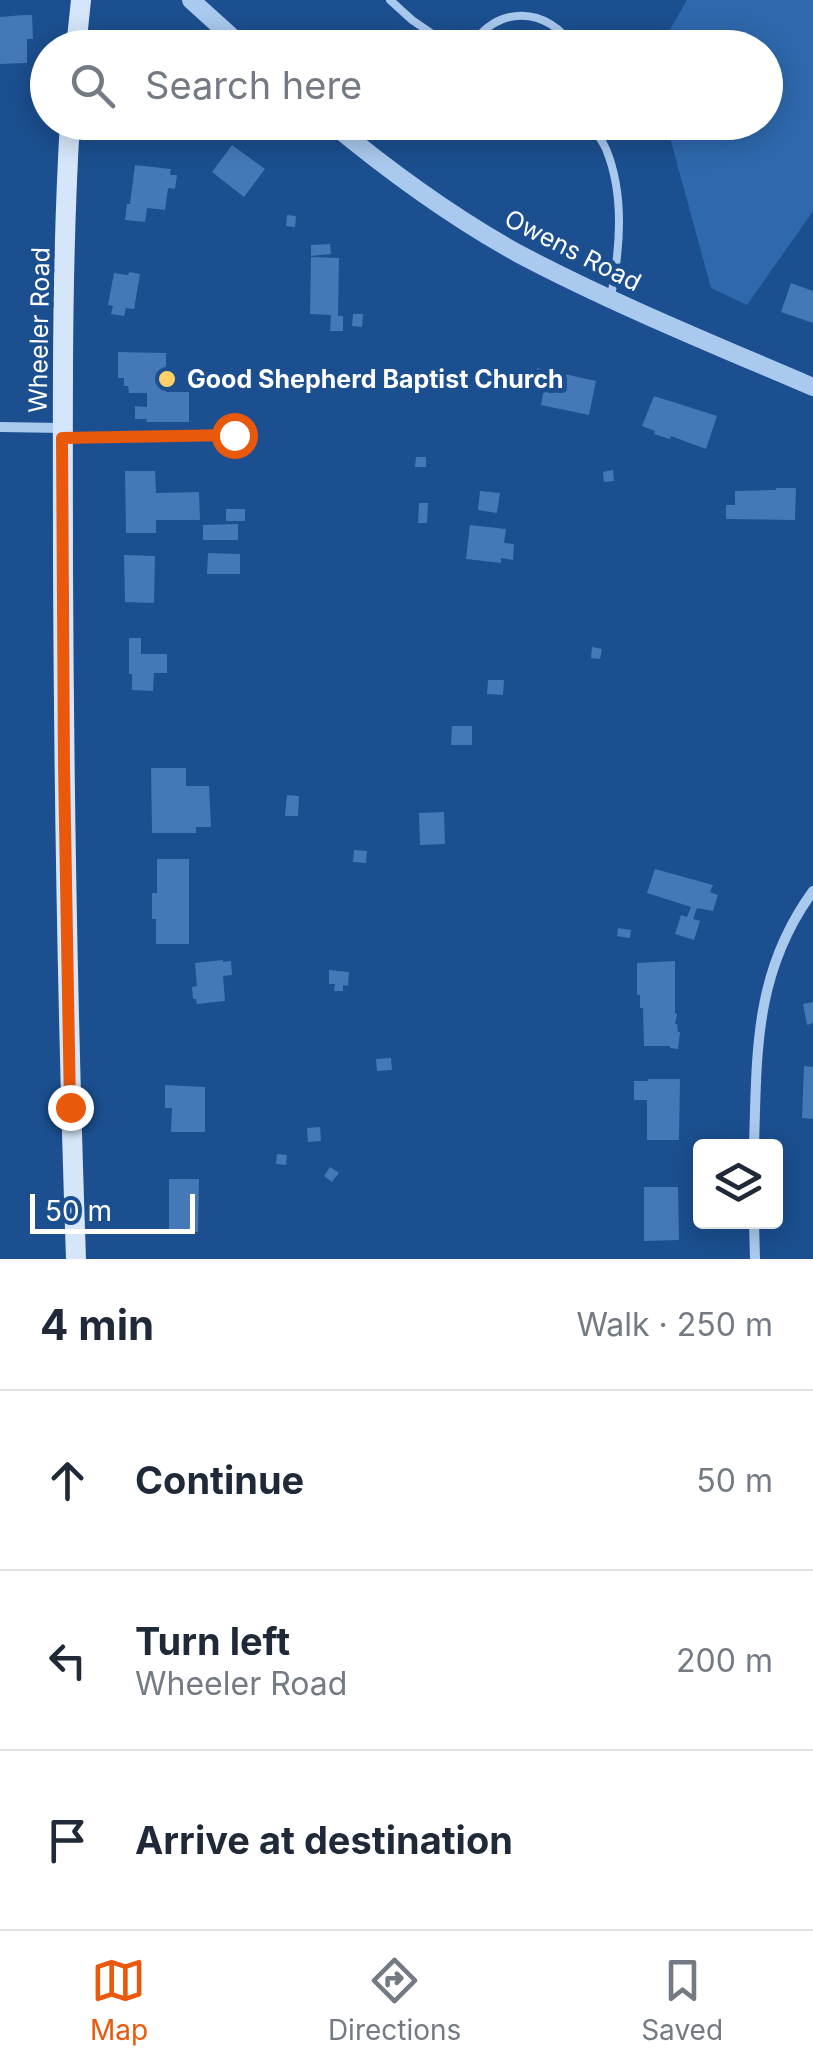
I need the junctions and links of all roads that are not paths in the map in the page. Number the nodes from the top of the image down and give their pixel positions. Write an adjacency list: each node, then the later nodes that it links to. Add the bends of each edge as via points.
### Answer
1 (82, 0): 4 (main road)
2 (191, 0): 5 (street)
3 (390, 0): 6 (lane)
4 (78, 30)
5 (224, 30)
6 (427, 30)
7 (483, 30): 8 (lane, via 524,16)
8 (561, 30)
9 (69, 140): 15 (main road, Wheeler Road)
10 (351, 140): 12 (street, Owens Road, via 446,210)
11 (601, 140): 12 (lane, via 619,221)
12 (610, 298): 13 (street, Owens Road)
13 (813, 388)
14 (0, 427): 15 (street)
15 (63, 433): 16 (lane); 20 (main road, Wheeler Road)
16 (234, 435)
17 (813, 891): 18 (street, via 786,937 761,1011)
18 (754, 1139)
19 (754, 1229): 21 (street)
20 (76, 1259)
21 (755, 1259)

